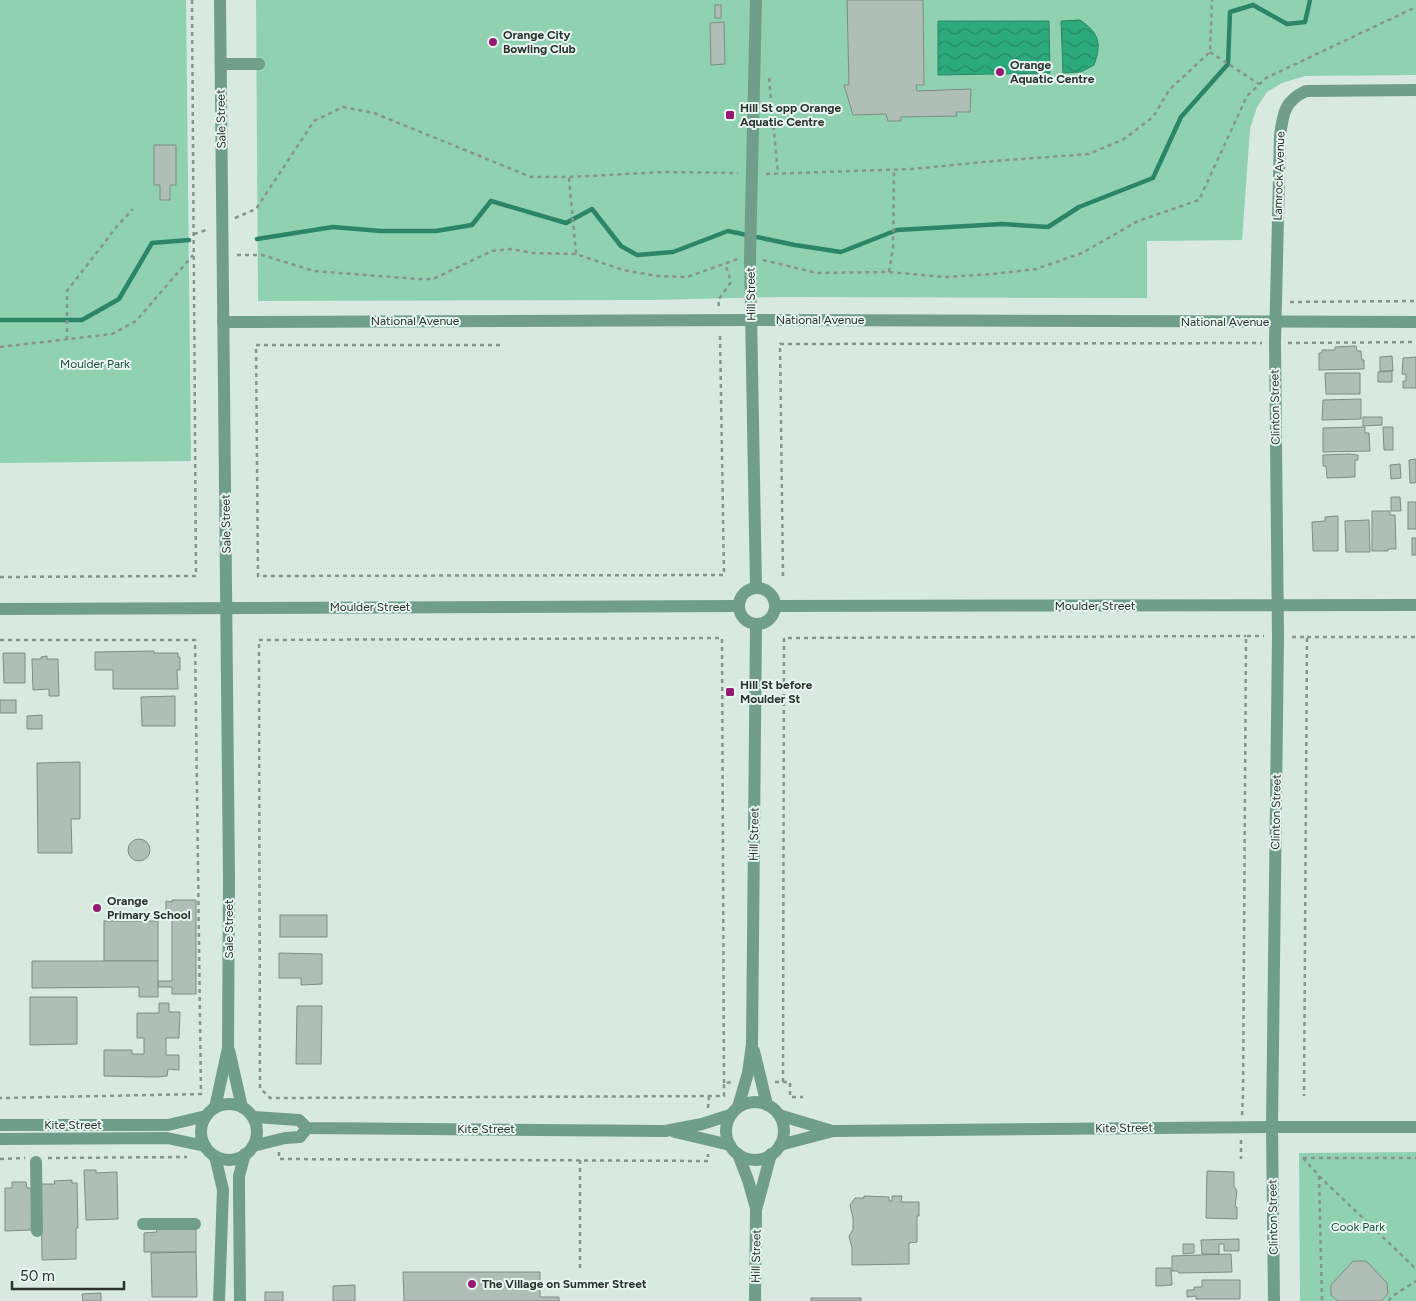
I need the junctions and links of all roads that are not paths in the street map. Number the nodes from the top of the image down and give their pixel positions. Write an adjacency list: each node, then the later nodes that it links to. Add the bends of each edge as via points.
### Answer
1 (220, 0): 3 (street, Sale Street)
2 (756, 0): 6 (street, Hill Street, via 750,251)
3 (220, 64): 4 (street); 7 (street, Sale Street)
4 (259, 64)
5 (1416, 90): 8 (street, Lamrock Avenue, via 1306,91 1294,96 1287,106 1280,136)
6 (752, 320): 7 (street, National Avenue); 8 (street, National Avenue); 10 (street, Hill Street)
7 (223, 322): 15 (street, Sale Street)
8 (1275, 322): 9 (street, National Avenue); 11 (street, Clinton Street)
9 (1416, 322)
10 (756, 588): 13 (street, via 742,596); 14 (street, via 767,592)
11 (1278, 605): 12 (street, Moulder Street); 14 (street, Moulder Street); 27 (street, Clinton Street)
12 (1416, 605)
13 (739, 606): 15 (street, Moulder Street); 17 (street, via 742,617)
14 (775, 606): 17 (street, via 767,621)
15 (226, 608): 16 (street, Moulder Street); 19 (street, Sale Street)
16 (0, 609)
17 (756, 624): 18 (street, Hill Street)
18 (752, 1044): 20 (street, Hill Street); 22 (street, Hill Street, via 745,1082)
19 (228, 1048): 21 (street, Sale Street); 23 (street, Sale Street)
20 (767, 1104): 22 (street, via 748,1103); 24 (street)
21 (242, 1107): 23 (street, via 224,1104); 25 (street)
22 (734, 1111): 30 (street, Kite Street, via 708,1122); 35 (street, via 726,1130)
23 (210, 1112): 26 (street, Kite Street, via 168,1125); 33 (street, via 201,1131)
24 (779, 1115): 31 (street, Kite Street); 36 (street, via 784,1130)
25 (253, 1117): 29 (street, Kite Street, via 299,1120); 34 (street, via 257,1131)
26 (0, 1125)
27 (1272, 1127): 28 (street, Kite Street); 31 (street, Kite Street); 46 (street, Clinton Street)
28 (1416, 1127)
29 (307, 1128): 30 (street, Kite Street); 34 (street, Kite Street, via 300,1137)
30 (666, 1130): 35 (street, Kite Street, via 708,1139)
31 (833, 1131): 36 (street, Kite Street)
32 (0, 1139): 33 (street, Kite Street, via 167,1138)
33 (205, 1146): 37 (street)
34 (249, 1150): 37 (street, via 230,1160); 44 (street, via 239,1176)
35 (734, 1150): 36 (street, via 755,1159); 39 (street, Hill Street, via 748,1180)
36 (775, 1150): 39 (street, Hill Street)
37 (215, 1156): 43 (street, via 223,1190)
38 (35, 1160): 42 (street)
39 (756, 1210): 45 (street, Hill Street)
40 (143, 1224): 41 (street)
41 (195, 1224)
42 (37, 1231)
43 (219, 1301)
44 (240, 1301)
45 (755, 1301)
46 (1274, 1301)

